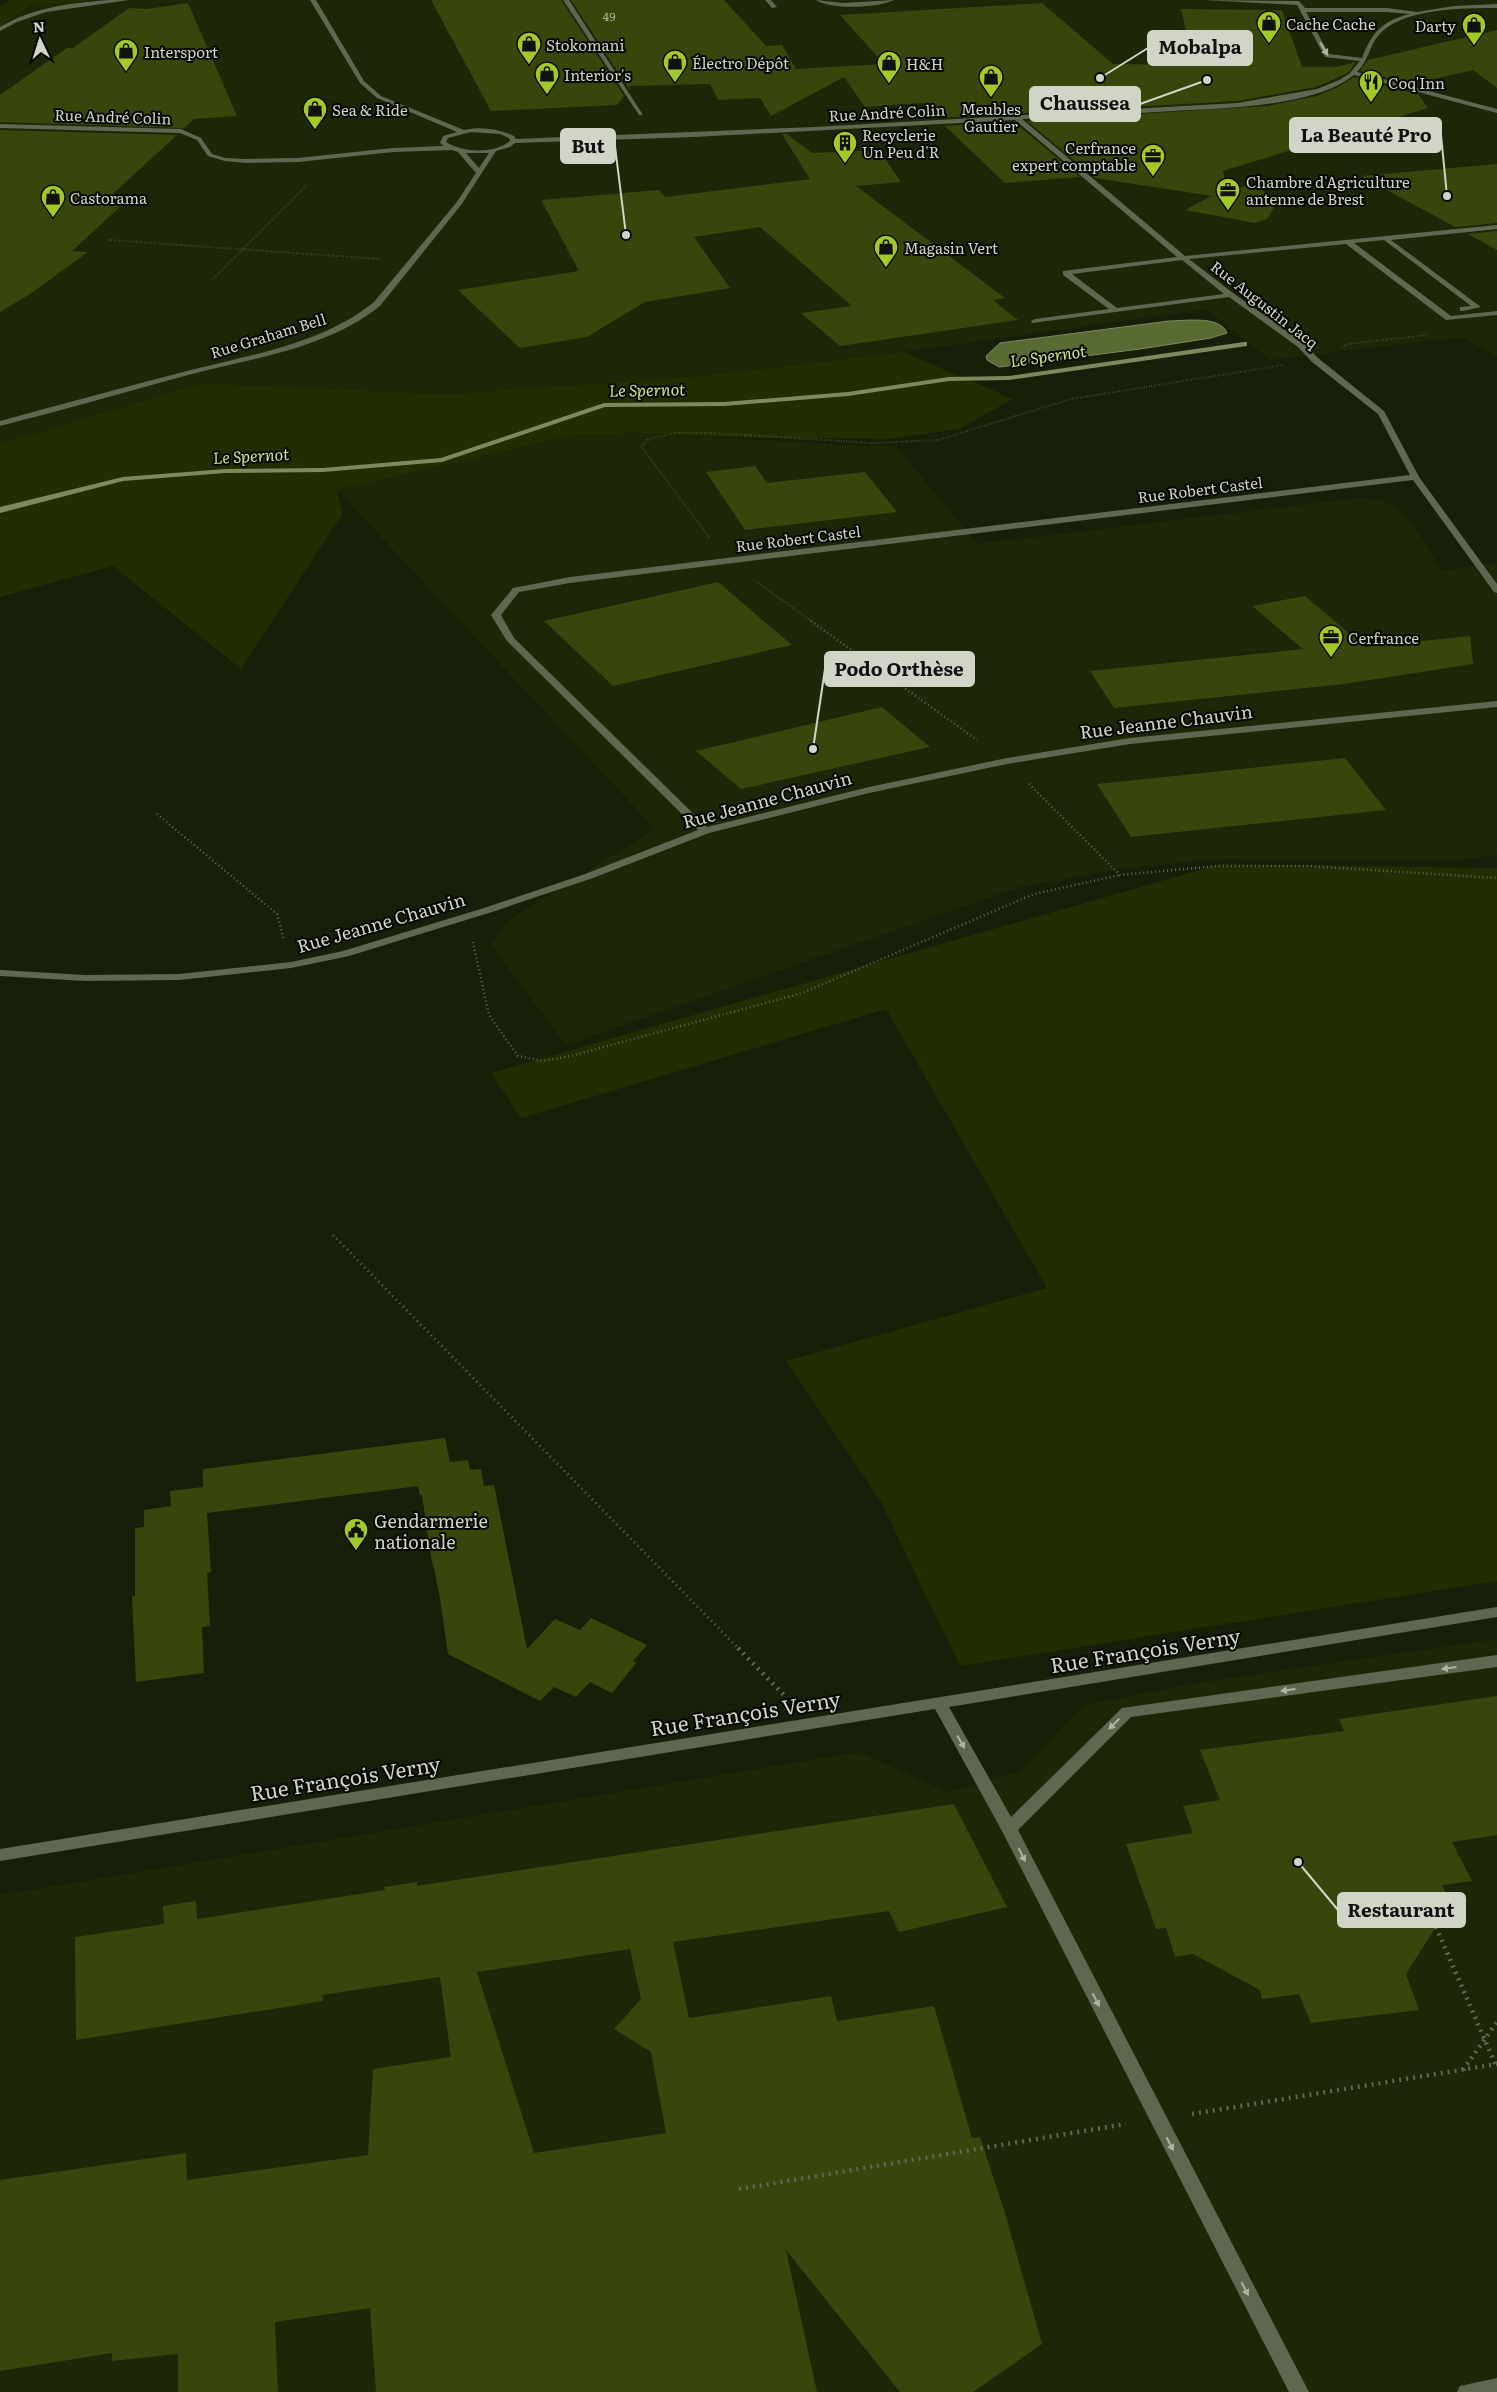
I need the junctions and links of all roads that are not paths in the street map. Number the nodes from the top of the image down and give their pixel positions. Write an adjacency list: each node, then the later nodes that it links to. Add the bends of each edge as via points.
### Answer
1 (126, 0): 14 (street, via 38,10)
2 (313, 0): 21 (street, via 362,82 379,97)
3 (566, 0): 18 (street)
4 (768, 0): 10 (street)
5 (819, 0): 6 (street, via 835,5)
6 (891, 0)
7 (1206, 0): 11 (street, via 1299,3)
8 (1449, 0): 12 (street)
9 (1497, 6): 12 (street, Rue André Colin)
10 (774, 7)
11 (1303, 10): 13 (street, via 1387,10); 15 (street, one-way to 15, via 1327,56)
12 (1438, 11): 13 (street, Rue André Colin)
13 (1422, 14): 15 (street, Rue André Colin, via 1384,27 1373,36)
14 (0, 29)
15 (1364, 60): 16 (street, Rue André Colin)
16 (1353, 73): 17 (street); 19 (street, Rue André Colin, via 1341,82 1287,98 1234,105)
17 (1497, 111)
18 (641, 114)
19 (1017, 118): 22 (street, Rue André Colin); 32 (street, Rue Augustin Jacq)
20 (0, 126): 25 (street, Rue André Colin, via 181,131 199,139 210,155 231,160 276,160)
21 (461, 132): 22 (street, via 501,132); 23 (street, Rue André Colin)
22 (513, 140): 27 (street)
23 (442, 141): 24 (street); 25 (street, Rue André Colin)
24 (451, 148): 25 (street, Rue André Colin); 26 (street)
25 (394, 150)
26 (460, 150): 27 (street); 28 (street)
27 (494, 150): 28 (street, Rue Graham Bell)
28 (480, 173): 38 (street, Rue Graham Bell, via 459,204 368,313 336,329 282,348)
29 (1497, 227): 30 (street)
30 (1385, 238): 31 (street); 35 (street, via 1477,307)
31 (1346, 241): 32 (street); 35 (street)
32 (1183, 258): 33 (street, Rue Augustin Jacq); 34 (street, via 1066,272)
33 (1230, 295): 34 (street); 39 (street, Rue Augustin Jacq, via 1301,345 1381,413)
34 (1116, 311): 37 (street)
35 (1439, 311): 36 (street, via 1449,318)
36 (1497, 313)
37 (1035, 321)
38 (0, 424)
39 (1415, 477): 40 (street, Rue Augustin Jacq); 42 (street, Rue Robert Castel, via 570,580 516,590 496,615 510,639)
40 (1497, 590)
41 (1497, 704): 42 (street, Rue Jeanne Chauvin, via 1130,741 1007,761 869,790)
42 (705, 831): 43 (street, Rue Jeanne Chauvin, via 488,910 345,954 291,965 179,977 85,978)
43 (0, 973)
44 (1497, 1612): 46 (street, Rue François Verny)
45 (1497, 1661): 47 (street, one-way to 47, via 1127,1712)
46 (939, 1703): 47 (street, one-way to 47); 48 (street, Rue François Verny)
47 (1009, 1829): 50 (street, one-way to 50)
48 (0, 1855)
49 (1497, 2387): 51 (street)
50 (1298, 2392)
51 (1467, 2392)

